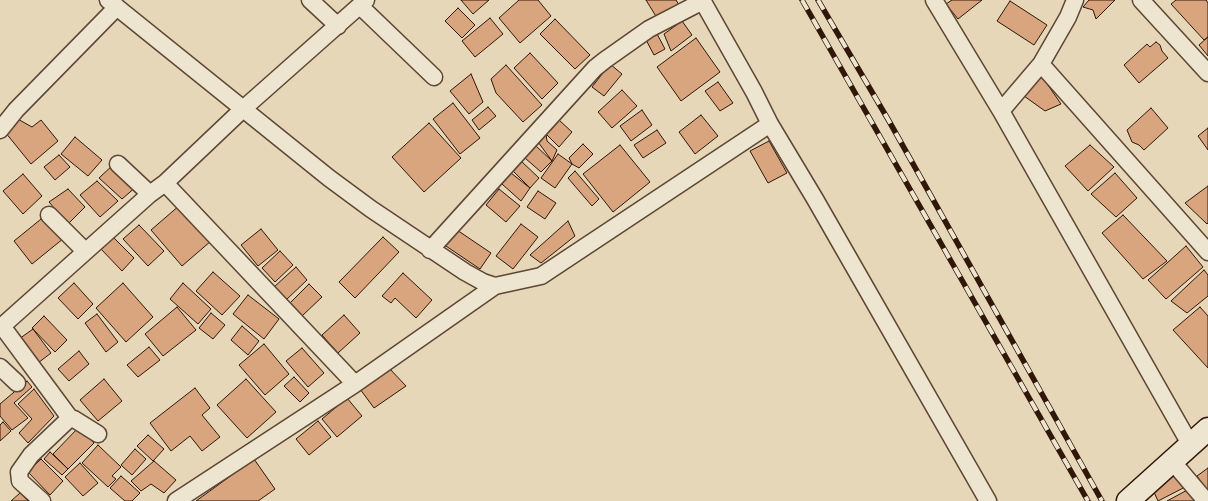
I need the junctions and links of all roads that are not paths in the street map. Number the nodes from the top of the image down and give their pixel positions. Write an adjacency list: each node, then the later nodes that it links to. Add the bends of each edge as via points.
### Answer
1 (310, 0): 8 (street)
2 (934, 0): 13 (street)
3 (1075, 0): 9 (street)
4 (1141, 0): 10 (street)
5 (703, 1): 14 (street); 20 (street, via 649,29 595,68)
6 (363, 3): 8 (street); 11 (street)
7 (113, 4): 12 (street); 15 (street)
8 (338, 26): 12 (street)
9 (1041, 64): 13 (street); 22 (street)
10 (1208, 73)
11 (434, 77)
12 (244, 109): 17 (street); 20 (street, via 350,194)
13 (1001, 111): 31 (street)
14 (770, 124): 23 (street, via 540,276); 36 (street)
15 (0, 130)
16 (118, 164): 18 (street)
17 (165, 183): 18 (street); 27 (street)
18 (150, 194): 21 (street)
19 (49, 215): 21 (street)
20 (430, 250): 23 (street, via 483,282)
21 (85, 251): 24 (street)
22 (1208, 252)
23 (496, 286): 27 (street)
24 (1, 327): 28 (street)
25 (0, 367): 26 (street)
26 (17, 383)
27 (355, 384): 35 (street)
28 (70, 418): 30 (street); 34 (street, via 31,455 20,472 20,481)
29 (1208, 429): 31 (main road)
30 (98, 434)
31 (1190, 444): 32 (main road)
32 (1172, 460): 33 (main road); 37 (street)
33 (1135, 498)
34 (42, 501)
35 (176, 501)
36 (988, 501)
37 (1206, 501)

